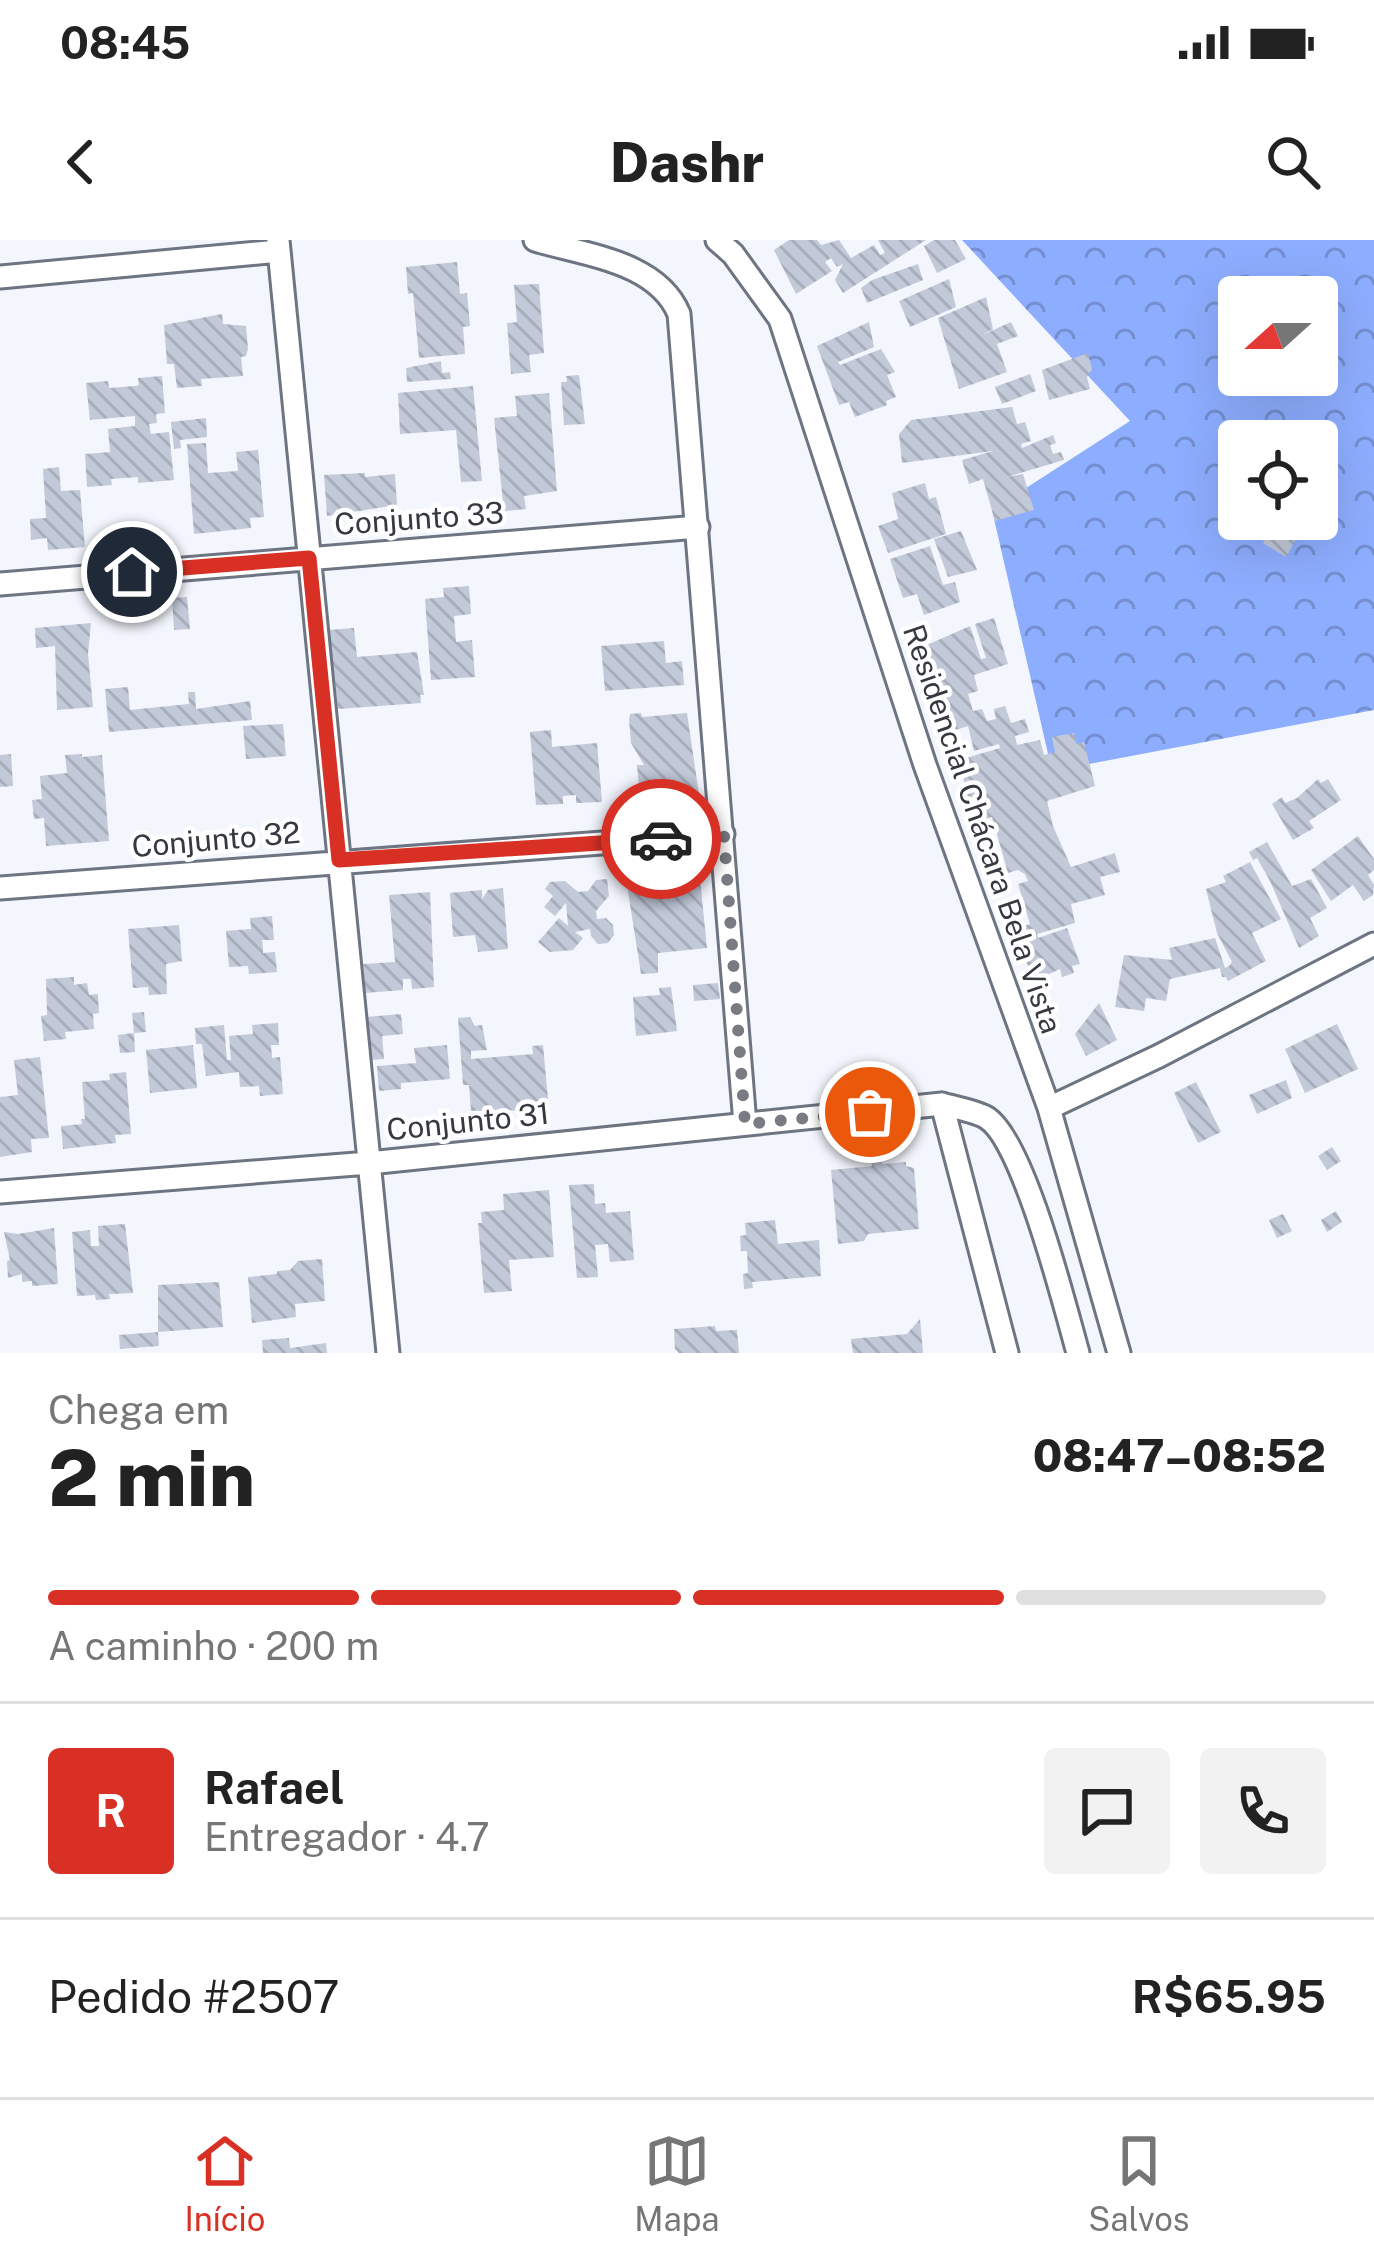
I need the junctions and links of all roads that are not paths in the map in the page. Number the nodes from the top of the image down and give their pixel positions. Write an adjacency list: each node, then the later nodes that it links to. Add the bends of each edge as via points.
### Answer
1 (535, 240): 5 (street, via 638,272 671,297)
2 (717, 240): 13 (street, Residencial Chácara Bela Vista, via 780,319 925,765)
3 (278, 246): 4 (street); 6 (street)
4 (0, 277)
5 (698, 527): 6 (street, Conjunto 33); 8 (street)
6 (309, 558): 7 (street, Conjunto 33); 9 (street)
7 (0, 584)
8 (724, 835): 9 (street, Conjunto 32); 14 (street)
9 (339, 860): 10 (street, Conjunto 32); 15 (street)
10 (0, 888)
11 (1374, 944): 13 (street)
12 (942, 1104): 14 (street, Conjunto 31); 18 (street); 19 (street, via 987,1118 1007,1143)
13 (1049, 1108): 20 (street, Residencial Chácara Bela Vista)
14 (745, 1124): 15 (street, Conjunto 31)
15 (369, 1163): 16 (street, Conjunto 31); 17 (street)
16 (0, 1192)
17 (388, 1353)
18 (1007, 1353)
19 (1078, 1353)
20 (1119, 1353)

